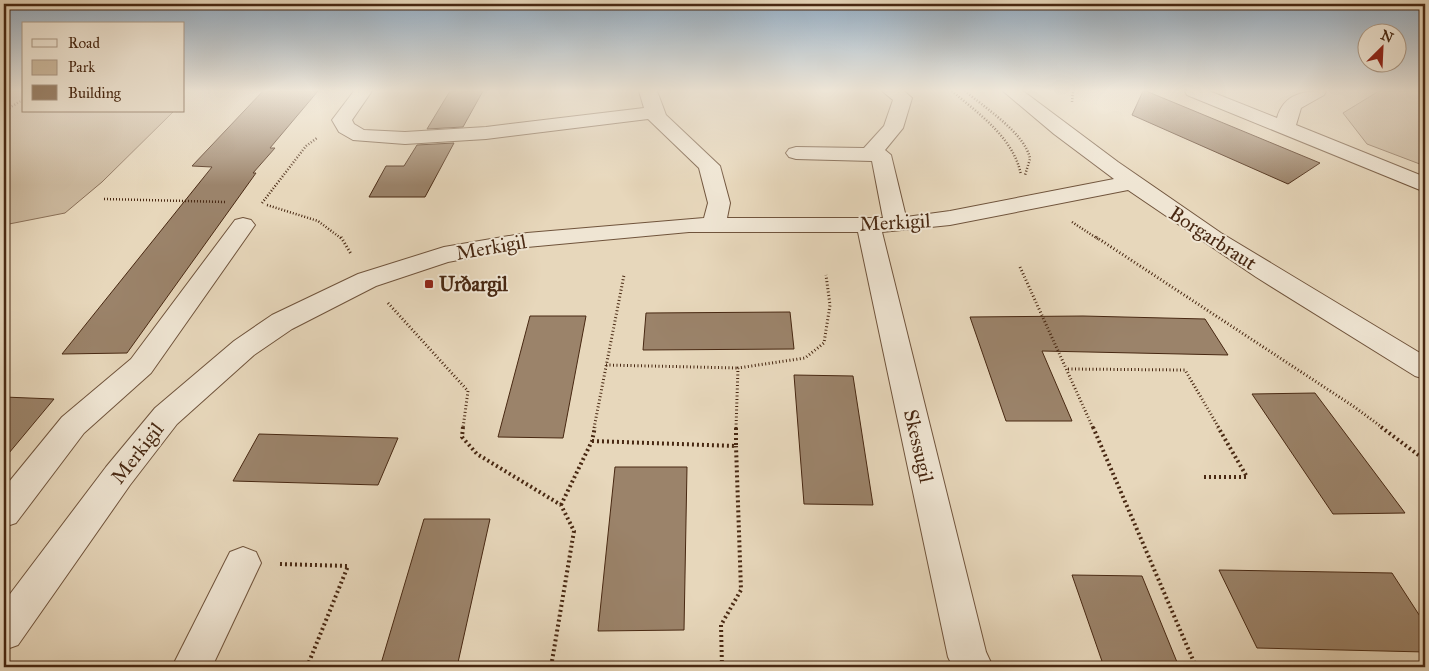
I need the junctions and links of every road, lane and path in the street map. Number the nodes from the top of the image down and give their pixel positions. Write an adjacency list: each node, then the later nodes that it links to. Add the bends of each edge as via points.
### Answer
1 (339, 122): 18 (path, via 306,146)
2 (343, 122): 3 (street, via 346,128 360,136 405,138 486,133)
3 (573, 122)
4 (663, 122): 20 (street, via 709,166 719,204)
5 (895, 122): 13 (street)
6 (988, 122): 7 (path, via 1020,166 1021,180 1030,166 1030,155 1022,142)
7 (1000, 122)
8 (1052, 122): 14 (street, Borgarbraut)
9 (1272, 122): 11 (street)
10 (1286, 122): 11 (street)
11 (1286, 128): 15 (street)
12 (796, 153): 13 (street)
13 (869, 155): 21 (street, Skessugil, via 881,155)
14 (1129, 183): 17 (street, Merkigil); 29 (street, Borgarbraut, via 1302,297)
15 (1425, 185)
16 (104, 199): 19 (path)
17 (1043, 200): 21 (street, Merkigil, via 950,218); 32 (path, via 1080,228 1353,406)
18 (262, 204): 19 (path); 25 (path, via 318,221 342,238)
19 (243, 210): 35 (street, via 159,344 141,366 72,425)
20 (714, 224): 21 (street, Merkigil); 25 (street, Merkigil, via 643,228 485,246 404,266)
21 (882, 225): 43 (street, Skessugil, via 925,475)
22 (1020, 267): 28 (path)
23 (826, 275): 27 (path, via 830,305 824,344 806,358)
24 (624, 276): 26 (path)
25 (367, 280): 34 (path, via 468,391 462,437 477,454); 37 (street, Merkigil, via 282,322 244,348 166,416)
26 (606, 365): 27 (path); 30 (path)
27 (738, 368): 31 (path)
28 (1068, 369): 33 (path, via 1185,370 1247,477); 44 (path)
29 (1425, 369)
30 (592, 441): 31 (path); 34 (path)
31 (736, 446): 42 (path, via 741,590 721,625)
32 (1425, 460)
33 (1204, 477)
34 (561, 505): 41 (path, via 574,531)
35 (4, 513)
36 (243, 563): 39 (street); 40 (path, via 348,566)
37 (17, 594): 38 (street, Merkigil)
38 (4, 632)
39 (192, 667)
40 (307, 667)
41 (551, 667)
42 (722, 667)
43 (973, 667)
44 (1196, 667)

